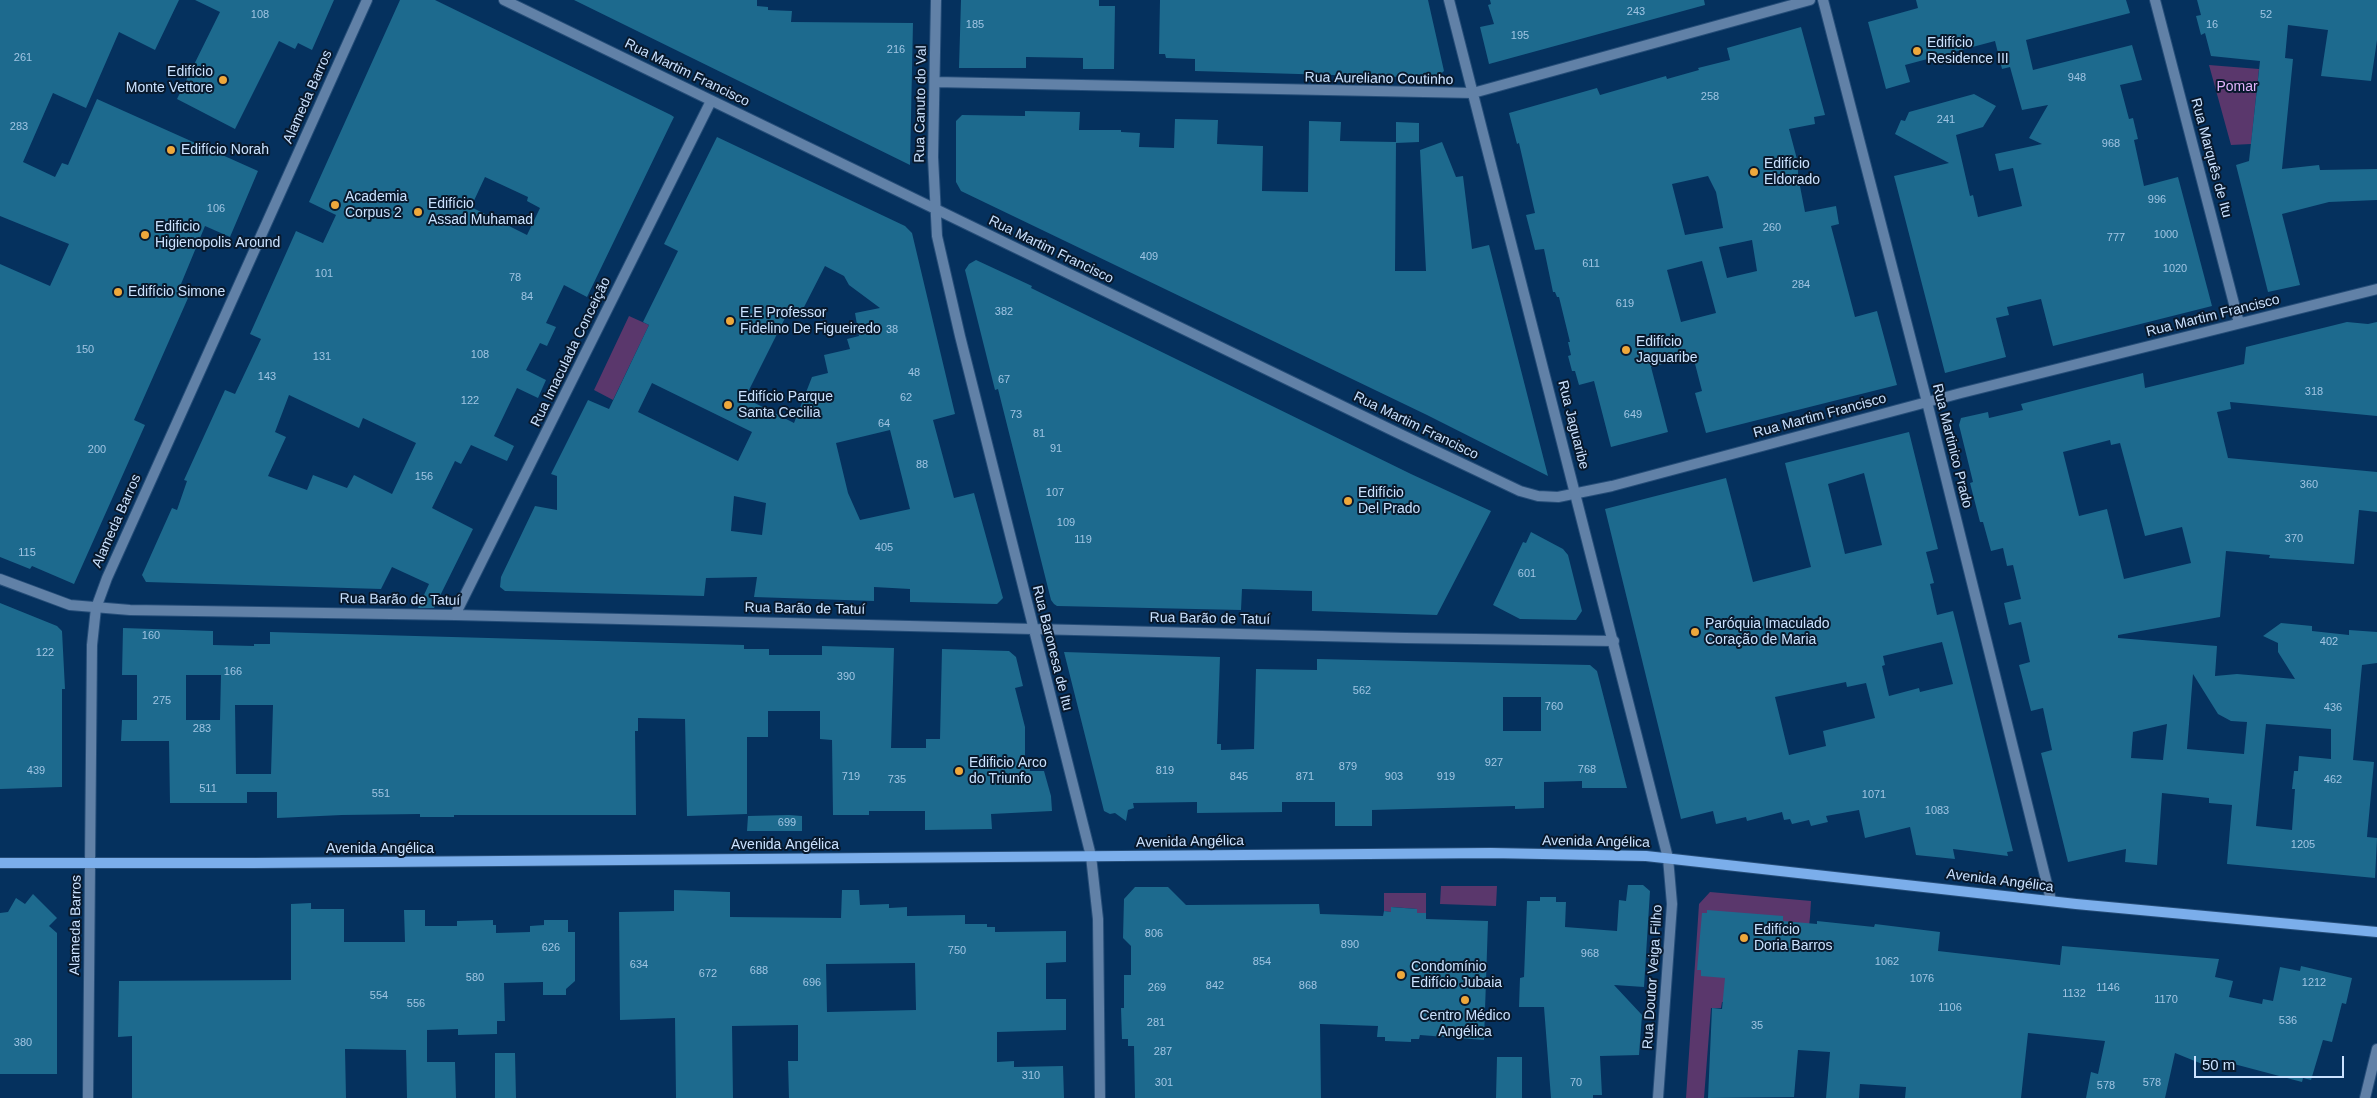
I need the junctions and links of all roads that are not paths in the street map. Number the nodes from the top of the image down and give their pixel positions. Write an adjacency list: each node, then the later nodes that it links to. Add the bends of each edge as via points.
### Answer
1 (367, 0): 17 (street, Alameda Barros)
2 (504, 0): 10 (street, Rua Martim Francisco)
3 (936, 0): 8 (street, Rua Canuto do Val)
4 (1449, 0): 9 (street, Rua Jaguaribe)
5 (1810, 0): 9 (street, Rua Aureliano Coutinho)
6 (1823, 0): 14 (street, Rua Martinico Prado)
7 (2155, 0): 13 (street, Rua Marquês de Itu)
8 (934, 82): 9 (street, Rua Aureliano Coutinho); 11 (street, Rua Canuto do Val)
9 (1473, 94): 15 (street, Rua Jaguaribe)
10 (711, 100): 11 (street, Rua Martim Francisco); 18 (street, Rua Imaculada Conceição)
11 (935, 209): 15 (street, Rua Martim Francisco, via 1520,491 1538,496); 19 (street, Rua Baronesa de Itu, via 937,236 960,336)
12 (2377, 289): 13 (street, Rua Martim Francisco)
13 (2239, 324): 14 (street, Rua Martim Francisco)
14 (1927, 402): 15 (street, Rua Martim Francisco); 25 (street, Rua Martinico Prado)
15 (1576, 494): 20 (street, Rua Jaguaribe)
16 (0, 579): 17 (street, Rua Barão de Tatuí, via 53,600)
17 (96, 608): 18 (street, Rua Barão de Tatuí); 24 (street, Alameda Barros, via 92,645)
18 (455, 615): 19 (street, Rua Barão de Tatuí)
19 (1033, 628): 20 (street, Rua Barão de Tatuí); 21 (street, Rua Baronesa de Itu)
20 (1614, 640): 22 (street, Rua Jaguaribe)
21 (1091, 856): 22 (main road, Avenida Angélica, via 1491,853); 24 (main road, Avenida Angélica); 29 (street, Rua Baronesa de Itu, via 1098,919)
22 (1668, 858): 25 (main road, Avenida Angélica); 30 (street, Rua Doutor Veiga Filho, via 1672,904)
23 (0, 863): 24 (main road, Avenida Angélica)
24 (90, 864): 28 (street, Alameda Barros)
25 (2050, 900): 26 (main road, Avenida Angélica)
26 (2377, 932)
27 (2377, 1049): 31 (street)
28 (88, 1098)
29 (1100, 1098)
30 (1658, 1098)
31 (2365, 1098)

